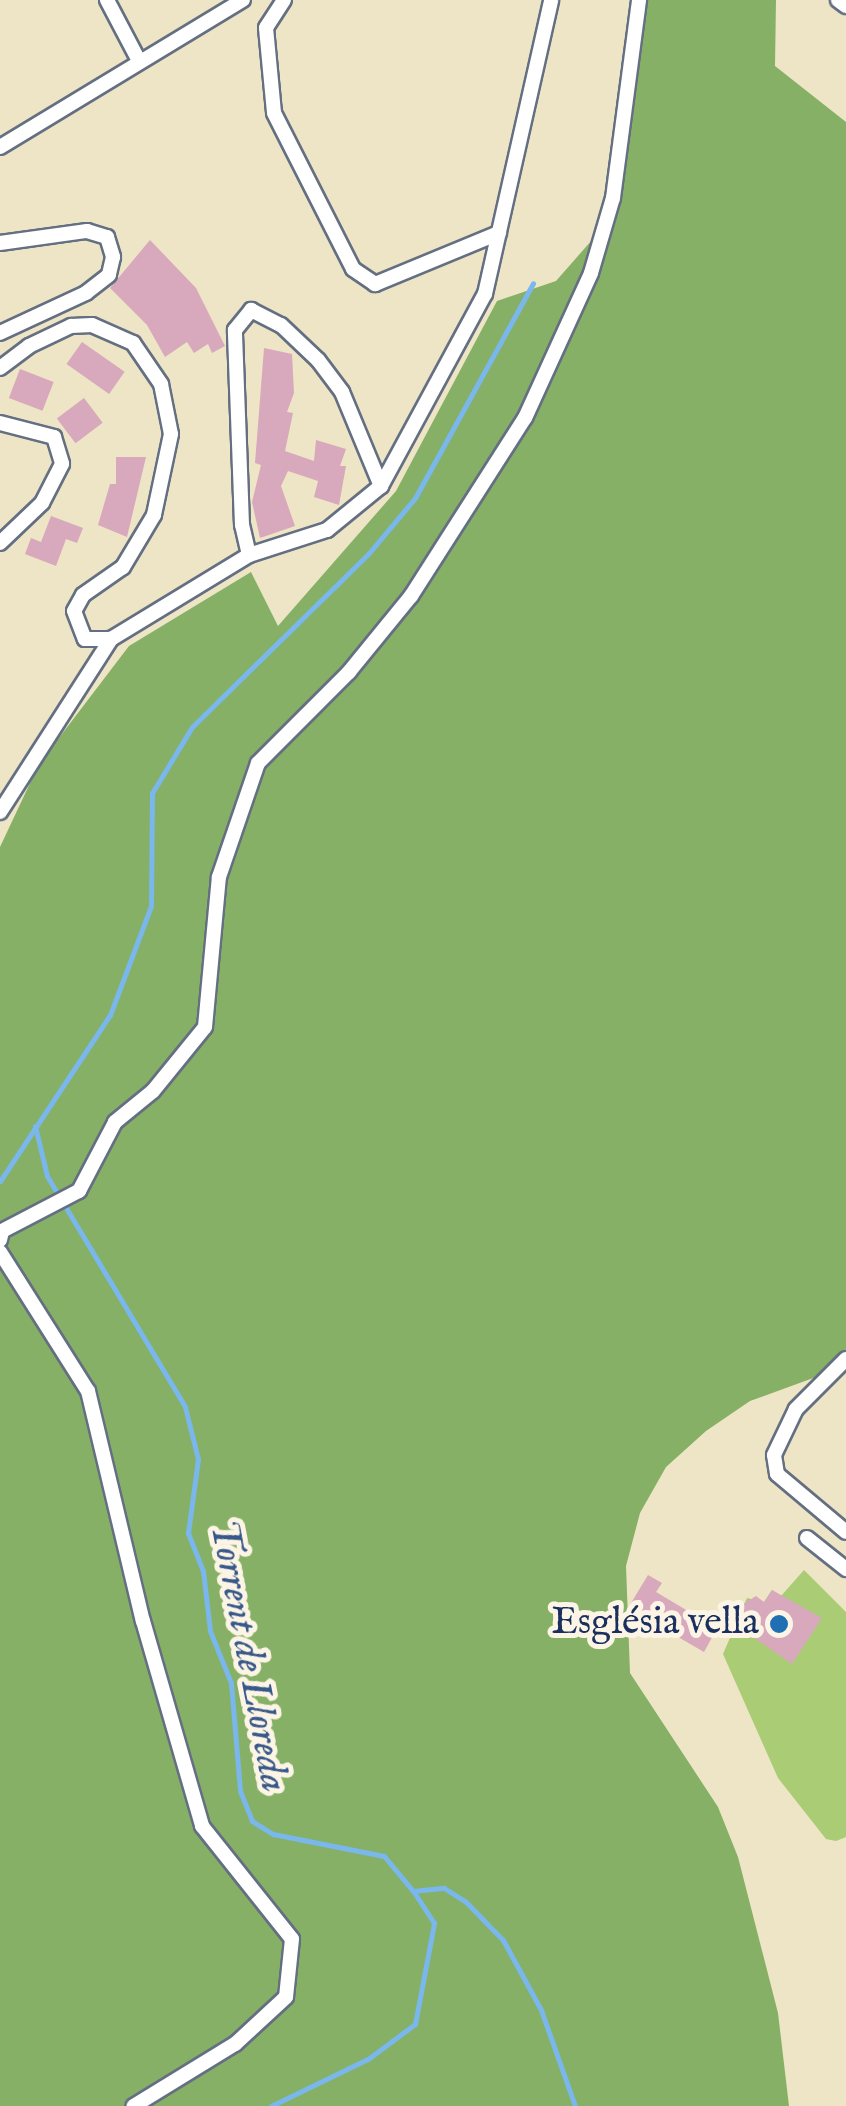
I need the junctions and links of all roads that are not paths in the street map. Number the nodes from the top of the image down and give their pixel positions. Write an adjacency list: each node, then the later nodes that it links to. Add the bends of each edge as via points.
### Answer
1 (108, 0): 8 (street)
2 (244, 0): 8 (street)
3 (284, 0): 10 (street, via 266,28 274,114 353,268 375,284)
4 (551, 0): 10 (street)
5 (640, 0): 20 (street, via 613,198 564,336 506,451 412,596 350,672 258,764 219,877 205,1028 153,1092 115,1122 79,1190 2,1231)
6 (838, 0): 7 (street)
7 (846, 6)
8 (138, 59): 9 (street)
9 (0, 147)
10 (500, 233): 15 (street, via 486,294)
11 (0, 243): 12 (street, via 87,231 107,237 113,258 108,275 86,293)
12 (0, 333)
13 (0, 368): 18 (street, via 28,346 71,326 92,325 133,343 161,384 171,434 154,515 123,566 74,611 85,639)
14 (0, 422): 16 (street, via 54,437 62,464 42,503)
15 (381, 486): 17 (street, via 328,530); 17 (street, via 342,392 281,326 250,310 235,330 242,526)
16 (0, 543)
17 (249, 555): 18 (street)
18 (110, 639): 19 (street)
19 (0, 812)
20 (0, 1240)
21 (0, 1252): 26 (street, via 88,1392 142,1621 202,1826 292,1939 286,1998 236,2044)
22 (846, 1359): 23 (street, via 796,1408 774,1455 778,1474)
23 (846, 1532)
24 (807, 1538): 25 (street)
25 (846, 1568)
26 (134, 2106)

